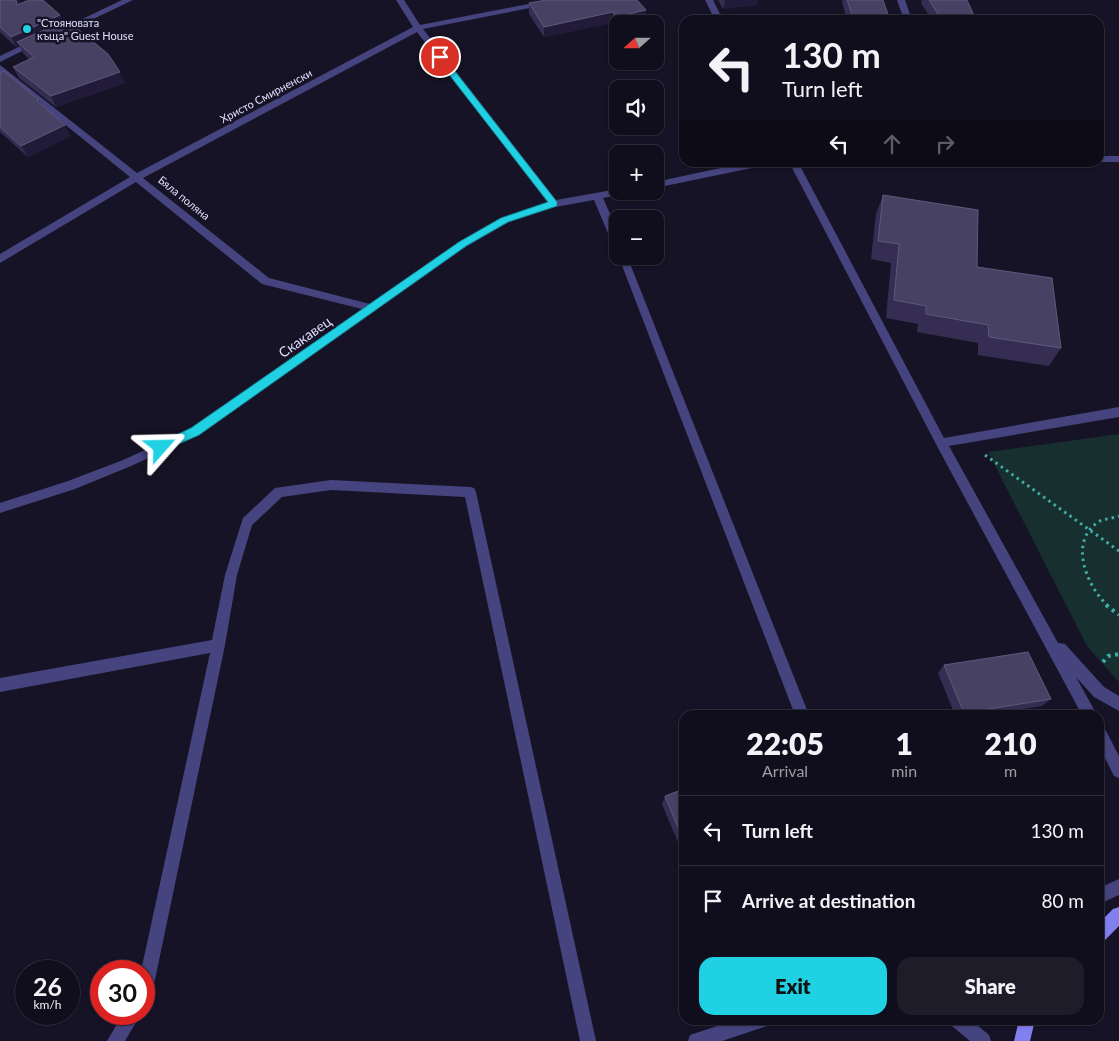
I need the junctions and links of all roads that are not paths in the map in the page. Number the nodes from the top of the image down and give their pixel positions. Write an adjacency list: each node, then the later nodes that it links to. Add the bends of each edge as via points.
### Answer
1 (129, 0): 9 (street)
2 (400, 0): 8 (street)
3 (562, 0): 8 (street, Христо Смирненски)
4 (709, 0): 6 (street)
5 (901, 0): 7 (street)
6 (716, 15)
7 (906, 15)
8 (418, 28): 17 (street, Христо Смирненски); 21 (street)
9 (52, 35)
10 (43, 39): 11 (street)
11 (0, 59)
12 (0, 68): 17 (street, Бяла поляна)
13 (1104, 159): 14 (street)
14 (1119, 159)
15 (742, 167): 18 (street)
16 (796, 167): 27 (street)
17 (137, 177): 23 (street, Христо Смирненски); 25 (street, Бяла поляна, via 266,281)
18 (664, 183)
19 (609, 195): 20 (street, Скакавец)
20 (598, 197): 21 (street, Скакавец); 22 (street)
21 (554, 204): 25 (street, Скакавец, via 504,220 463,244)
22 (609, 223)
23 (0, 259)
24 (626, 265): 33 (street)
25 (372, 308): 28 (street, Скакавец, via 195,432 72,485)
26 (1119, 412): 27 (street)
27 (941, 442): 29 (street)
28 (0, 508)
29 (1045, 631): 32 (street, via 1099,692); 34 (street)
30 (218, 645): 31 (street); 41 (street); 47 (street, via 231,575 247,522 279,492 331,485 470,492)
31 (0, 685)
32 (1119, 704)
33 (800, 710)
34 (1087, 710)
35 (1104, 742): 36 (street)
36 (1119, 771)
37 (1119, 887): 38 (street)
38 (1104, 894)
39 (1119, 915): 40 (main road)
40 (1104, 929)
41 (151, 960)
42 (126, 1025): 46 (street)
43 (746, 1025): 48 (street)
44 (964, 1025): 49 (street)
45 (1026, 1025): 50 (main road)
46 (115, 1041)
47 (588, 1041)
48 (696, 1041)
49 (983, 1041)
50 (1022, 1041)

